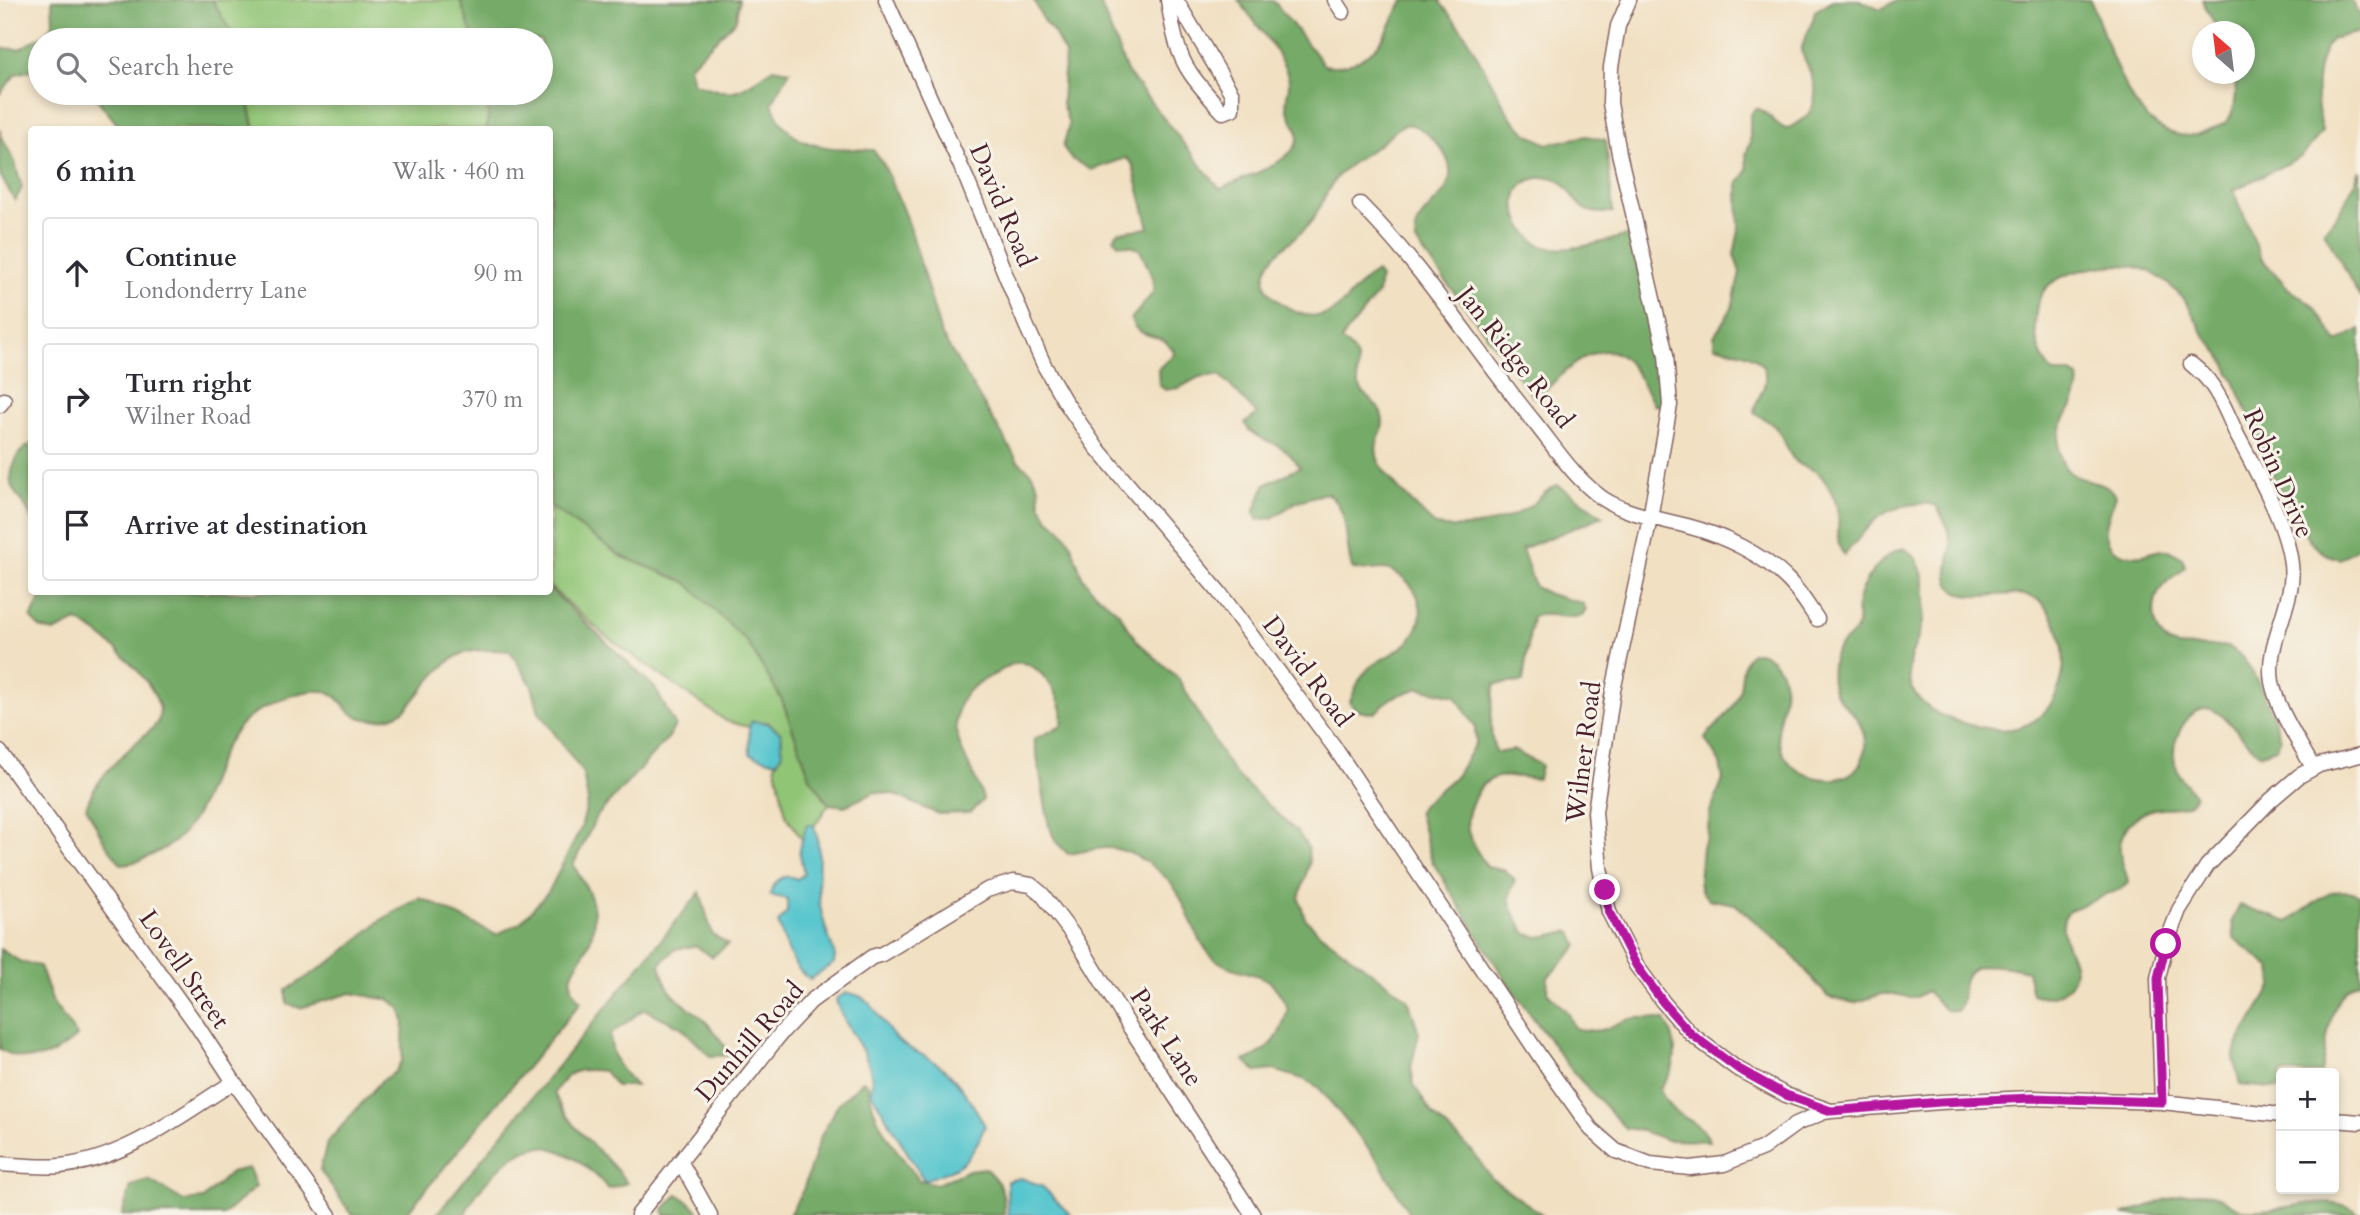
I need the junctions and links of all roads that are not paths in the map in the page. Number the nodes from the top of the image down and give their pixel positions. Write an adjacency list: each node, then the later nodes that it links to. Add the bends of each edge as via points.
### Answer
1 (886, 0): 15 (street, David Road, via 1026,325 1064,400 1096,447 1219,592 1333,745 1591,1129 1616,1151 1650,1164 1690,1168 1737,1159 1763,1148 1796,1124)
2 (1168, 0): 3 (street, via 1172,29 1190,73 1223,112 1233,109 1233,94)
3 (1177, 0)
4 (1629, 0): 7 (street, Wilner Road, via 1618,26 1610,103 1666,355 1670,405)
5 (1360, 204): 7 (street, Jan Ridge Road, via 1443,302 1582,483 1613,504)
6 (2191, 364): 11 (street, Robin Drive, via 2213,386 2283,532 2291,583 2271,665 2272,682)
7 (1650, 518): 8 (street, Jan Ridge Road, via 1739,545 1788,580); 15 (street, Wilner Road, via 1613,691 1595,813 1609,912 1636,965 1691,1034 1737,1068 1786,1095)
8 (1817, 619)
9 (0, 752): 13 (street, Lovell Street)
10 (2360, 755): 11 (street)
11 (2313, 768): 14 (street, via 2271,800 2207,866 2179,910 2158,978)
12 (1036, 889): 19 (street, Dunhill Road, via 1013,882 987,890 838,980 782,1032); 24 (street, Park Lane, via 1076,939)
13 (234, 1082): 20 (street, via 130,1146 87,1162 57,1167); 21 (street, Lovell Street)
14 (2162, 1102): 15 (street, Wilner Road, via 2032,1098); 16 (street, Wilner Road)
15 (1831, 1111)
16 (2276, 1114)
17 (2339, 1120): 18 (street)
18 (2360, 1122)
19 (680, 1161): 22 (street, Dunhill Road); 23 (street)
20 (0, 1164)
21 (329, 1215)
22 (638, 1215)
23 (710, 1215)
24 (1253, 1215)

